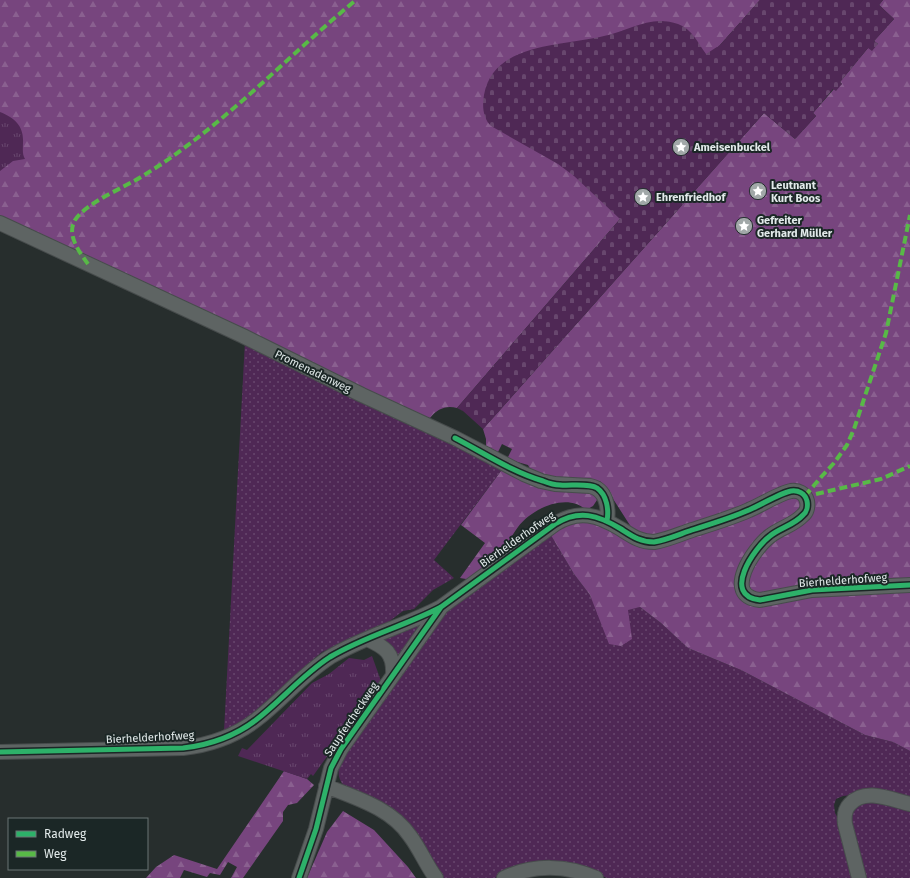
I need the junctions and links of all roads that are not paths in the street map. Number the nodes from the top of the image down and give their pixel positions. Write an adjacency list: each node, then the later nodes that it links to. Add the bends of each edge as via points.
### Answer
1 (0, 223): 2 (street, Promenadenweg, via 243,336 524,474 555,484 596,487 606,500)
2 (607, 521): 3 (street, Bierhelderhofweg, via 638,539 654,542 733,516 787,492 797,492 807,499 808,507 798,519 770,536 758,549 741,580 746,596 760,600 812,590); 4 (street, Bierhelderhofweg, via 587,515 560,520)
3 (910, 585)
4 (441, 607): 5 (street, Bierhelderhofweg); 6 (street, Saupfercheckweg)
5 (367, 639): 6 (street, via 387,651 393,664); 7 (street, Bierhelderhofweg, via 315,667 264,714 247,726 211,742 170,748)
6 (393, 674): 8 (street, Saupfercheckweg, via 332,764)
7 (0, 752)
8 (326, 786): 10 (street, Saupfercheckweg, via 316,830); 11 (street, via 376,807 396,820 411,837)
9 (910, 804): 14 (street, via 871,796 860,797 850,804 845,813 845,821)
10 (299, 878)
11 (436, 878)
12 (504, 878): 13 (street, via 524,871 546,868 573,870)
13 (596, 878)
14 (859, 878)

